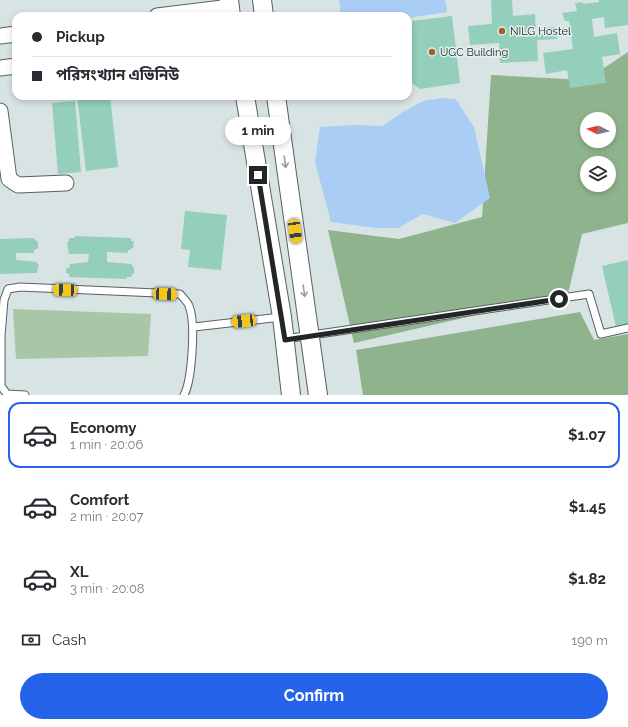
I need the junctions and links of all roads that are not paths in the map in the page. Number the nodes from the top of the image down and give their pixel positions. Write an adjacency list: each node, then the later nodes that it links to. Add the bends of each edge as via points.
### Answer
1 (262, 0): 4 (street)
2 (230, 8): 3 (street)
3 (194, 12)
4 (264, 12)
5 (12, 34): 6 (street)
6 (0, 36)
7 (12, 66): 8 (street)
8 (0, 68)
9 (246, 100): 13 (street)
10 (277, 100): 16 (street, one-way to 16)
11 (0, 111): 12 (street, via 9,179 18,185)
12 (66, 183)
13 (282, 317): 14 (lane); 17 (street)
14 (194, 327): 18 (lane, via 189,305 180,294 20,287 8,289 4,300 0,336 1,386 7,394); 19 (lane, via 190,370)
15 (628, 328): 16 (lane, via 601,334 589,294)
16 (310, 336): 17 (lane); 21 (street)
17 (285, 340): 20 (street)
18 (25, 395)
19 (184, 395)
20 (291, 395)
21 (318, 395)

